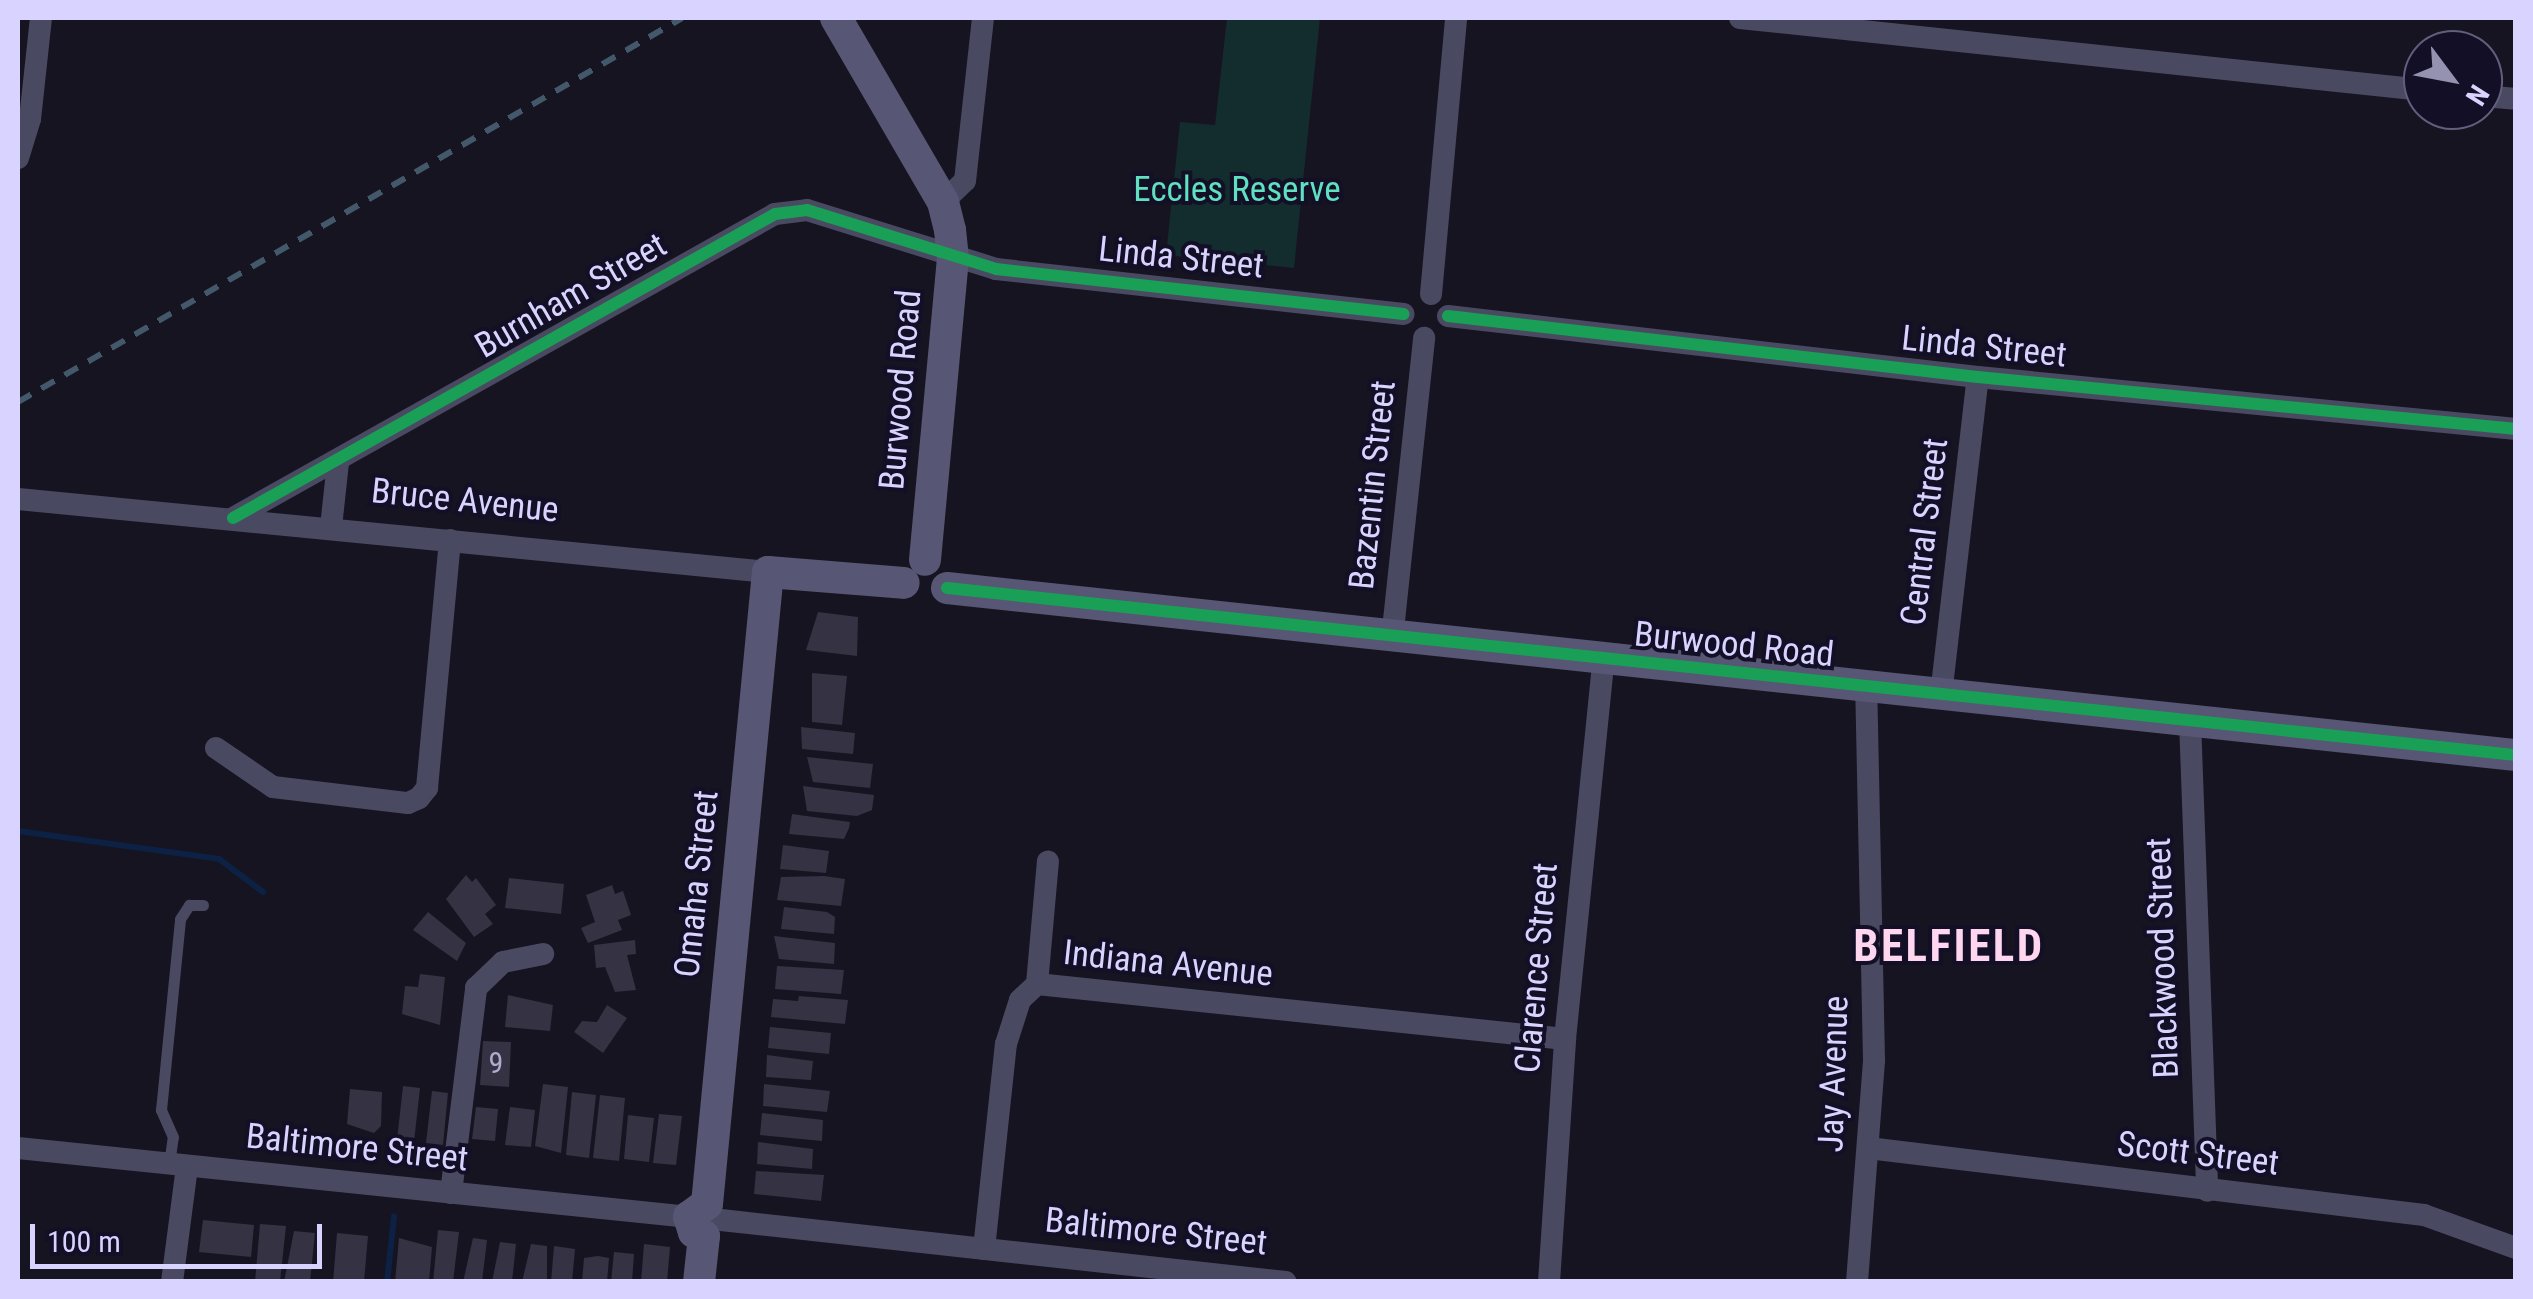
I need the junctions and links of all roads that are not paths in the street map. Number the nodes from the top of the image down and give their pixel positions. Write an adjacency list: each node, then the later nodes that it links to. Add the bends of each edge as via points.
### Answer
1 (42, 18): 8 (street, via 30,119)
2 (836, 18): 9 (main road, Burwood Road)
3 (983, 18): 9 (street, via 965,181)
4 (1456, 18): 11 (street)
5 (1740, 18): 6 (street)
6 (1774, 19): 7 (street)
7 (2403, 88)
8 (18, 158)
9 (943, 202): 10 (main road, Burwood Road)
10 (953, 258): 12 (street, Linda Street, via 996,269); 17 (street, Burnham Street, via 807,210 775,214); 23 (main road, Burwood Road)
11 (1431, 294): 12 (street, via 1414,298); 13 (street)
12 (1404, 314): 14 (street, via 1407,327)
13 (1448, 316): 14 (street, via 1443,329); 15 (street, Linda Street)
14 (1424, 338): 24 (street, Bazentin Street)
15 (1978, 377): 16 (street, Linda Street); 27 (street, Central Street)
16 (2516, 429)
17 (338, 463): 19 (street, Burnham Street, via 319,467); 20 (street)
18 (18, 499): 19 (street, Bruce Avenue)
19 (234, 518): 20 (street, Bruce Avenue)
20 (331, 527): 21 (street, Bruce Avenue)
21 (450, 540): 22 (street, Bruce Avenue); 29 (street, via 428,774 419,798 408,803 272,787)
22 (768, 572): 23 (main road, Bruce Avenue); 41 (main road, Omaha Street)
23 (915, 572): 24 (main road, Burwood Road, via 943,568 946,588)
24 (1392, 639): 25 (main road, Burwood Road)
25 (1603, 662): 26 (main road, Burwood Road); 35 (street, Clarence Street)
26 (1866, 688): 27 (main road, Burwood Road); 37 (street, Jay Avenue, via 1874,1060)
27 (1941, 695): 28 (main road, Burwood Road)
28 (2190, 721): 30 (main road, Burwood Road); 39 (street, Blackwood Street)
29 (216, 748)
30 (2516, 755)
31 (1048, 861): 34 (street)
32 (203, 905): 38 (lane, via 189,905 180,919 162,1110)
33 (543, 954): 40 (street, via 503,962 476,988)
34 (1036, 984): 35 (street, Indiana Avenue); 43 (street, Indiana Avenue, via 1020,1000 1006,1044)
35 (1565, 1039): 47 (street, Clarence Street)
36 (18, 1148): 38 (street, Baltimore Street)
37 (1868, 1148): 39 (street, Scott Street); 48 (street, Jay Avenue)
38 (178, 1165): 40 (street, Baltimore Street); 44 (street)
39 (2207, 1191): 42 (street, Scott Street, via 2424,1216)
40 (452, 1193): 41 (street, Baltimore Street)
41 (705, 1219): 43 (street, Baltimore Street); 45 (main road, Omaha Street)
42 (2516, 1248)
43 (984, 1249): 46 (street, Baltimore Street)
44 (172, 1282)
45 (699, 1282)
46 (1286, 1282)
47 (1549, 1282)
48 (1857, 1282)

